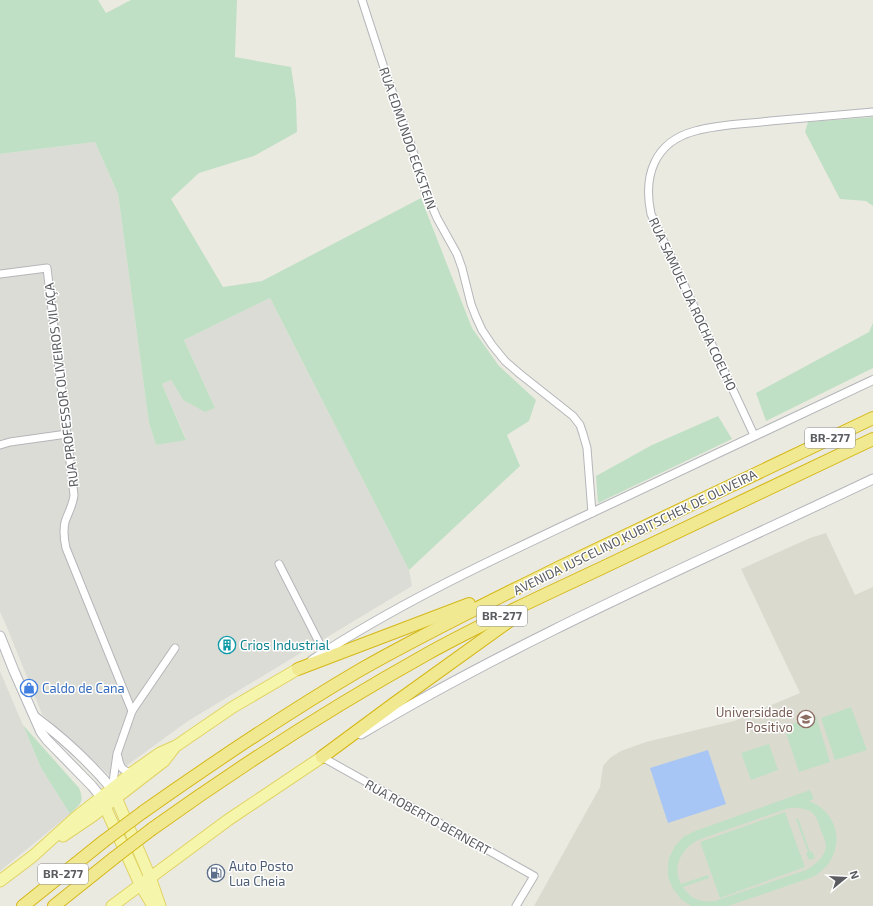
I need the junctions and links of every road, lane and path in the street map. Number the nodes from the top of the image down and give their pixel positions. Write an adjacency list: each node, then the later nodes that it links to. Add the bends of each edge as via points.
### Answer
1 (362, 0): 11 (street, RUA EDMUNDO ECKSTEIN, via 425,190 457,254 476,317 482,330 505,361 573,416 580,425 586,448)
2 (873, 112): 7 (street, RUA SAMUEL DA ROCHA COELHO, via 722,126 694,131 673,141 655,160 648,188 651,214)
3 (0, 274): 6 (street, RUA PROFESSOR OLIVEIROS VILAÇA, via 47,268)
4 (873, 380): 7 (street)
5 (873, 418): 12 (highway, AVENIDA JUSCELINO KUBITSCHEK DE OLIVEIRA / BR-277)
6 (67, 434): 9 (street); 19 (street, RUA PROFESSOR OLIVEIROS VILAÇA, via 74,495 64,526 66,548)
7 (754, 435): 11 (street)
8 (873, 439): 14 (highway, AVENIDA JUSCELINO KUBITSCHEK DE OLIVEIRA / BR-277)
9 (0, 445)
10 (873, 479): 23 (main road, via 549,632 453,681)
11 (592, 513): 17 (street, via 426,594)
12 (592, 552): 18 (highway, via 463,607); 32 (highway, AVENIDA JUSCELINO KUBITSCHEK DE OLIVEIRA / BR-277, bridge, via 472,610 360,670 285,716 143,812)
13 (279, 564): 17 (street)
14 (546, 594): 23 (highway); 33 (highway, AVENIDA JUSCELINO KUBITSCHEK DE OLIVEIRA / BR-277, bridge, via 428,654 299,731 152,829)
15 (0, 636): 20 (main road)
16 (174, 648): 19 (street)
17 (324, 652): 18 (street)
18 (298, 669): 21 (main road, via 233,707)
19 (132, 711): 22 (street)
20 (34, 716): 25 (main road, via 56,732 101,776); 26 (main road, via 47,740 92,786)
21 (176, 746): 24 (main road, via 160,753); 25 (main road, via 164,761)
22 (117, 754): 24 (street, via 122,769); 25 (street)
23 (322, 757): 27 (main road, via 228,820); 34 (street, RUA ROBERTO BERNERT, via 534,876)
24 (133, 772): 25 (main road)
25 (114, 793): 26 (main road); 27 (main road)
26 (103, 802): 28 (main road, via 75,818 33,856); 29 (main road)
27 (150, 877): 29 (main road); 31 (main road)
28 (0, 881)
29 (140, 884): 30 (main road); 31 (main road)
30 (116, 903): 31 (main road, via 139,897)
31 (155, 905)
32 (23, 906)
33 (54, 906)
34 (516, 906)

